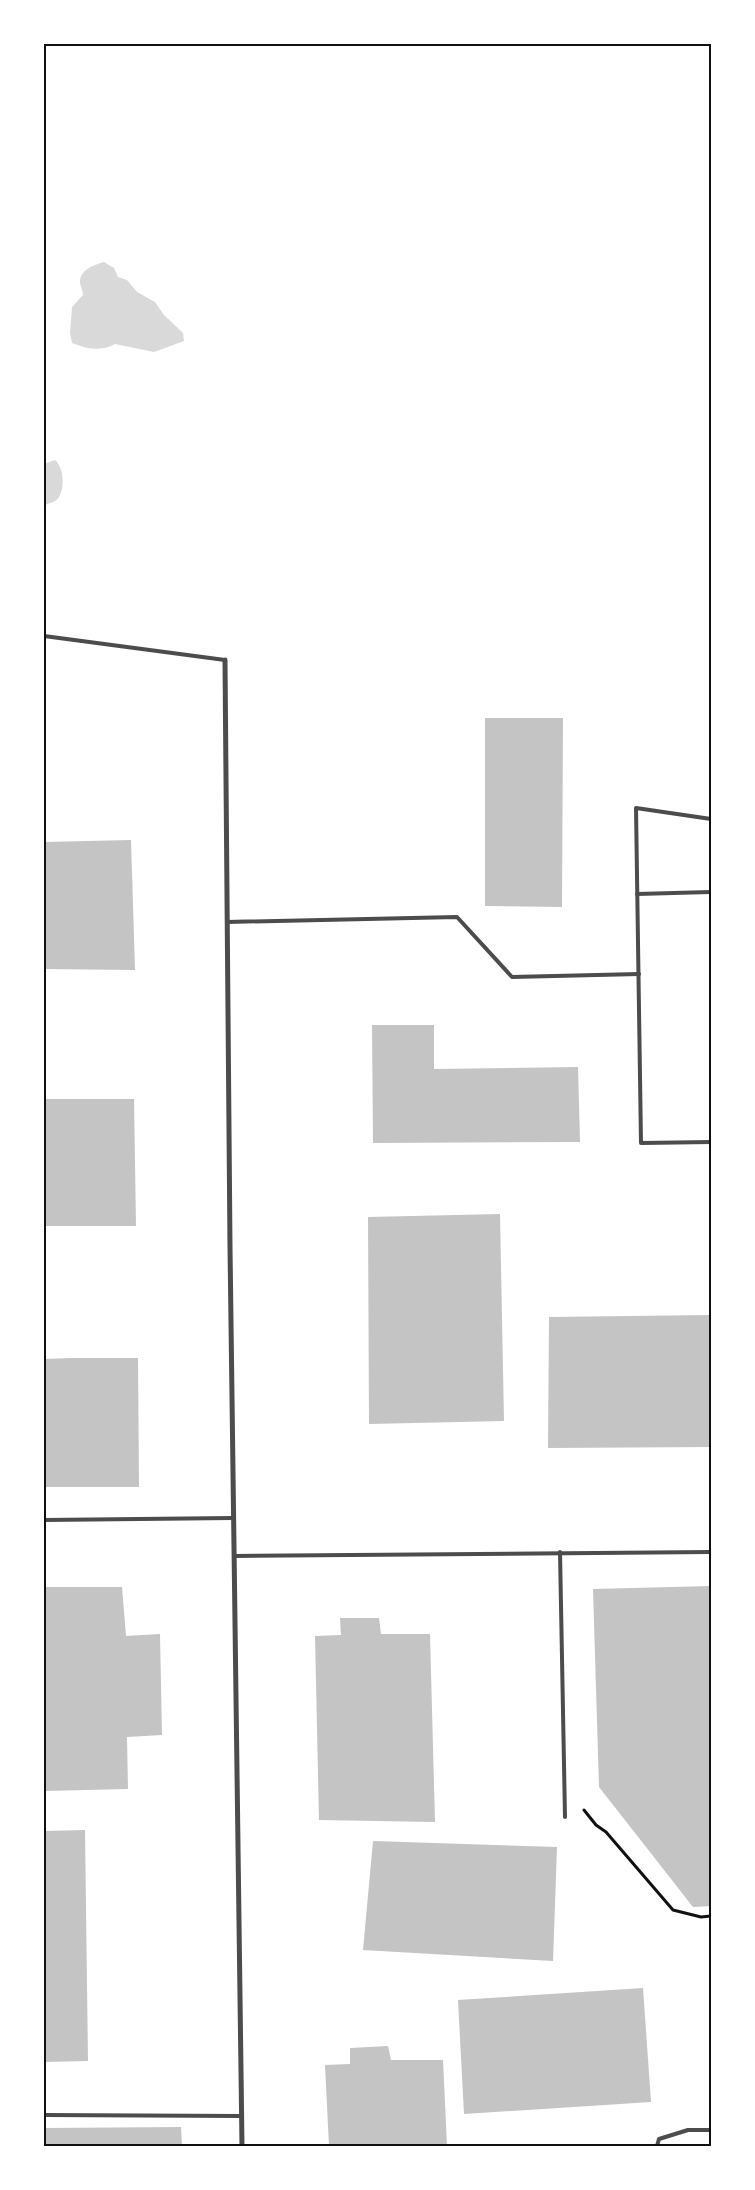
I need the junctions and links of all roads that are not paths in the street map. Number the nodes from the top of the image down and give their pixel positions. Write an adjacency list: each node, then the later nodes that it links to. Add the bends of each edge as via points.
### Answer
1 (44, 636): 2 (lane)
2 (225, 660): 6 (street)
3 (711, 819): 5 (lane, via 636,808)
4 (711, 892): 5 (lane)
5 (637, 894): 7 (lane)
6 (227, 922): 7 (lane, via 457,917 512,977); 9 (street)
7 (639, 974): 8 (lane, via 641,1143)
8 (711, 1142)
9 (233, 1518): 10 (lane); 13 (street)
10 (44, 1520)
11 (560, 1552): 12 (lane); 13 (lane); 14 (lane)
12 (711, 1552)
13 (234, 1556): 16 (street)
14 (565, 1817)
15 (44, 2115): 16 (lane)
16 (241, 2116): 18 (street)
17 (711, 2130): 19 (lane, via 688,2130 659,2139)
18 (242, 2146)
19 (657, 2146)

